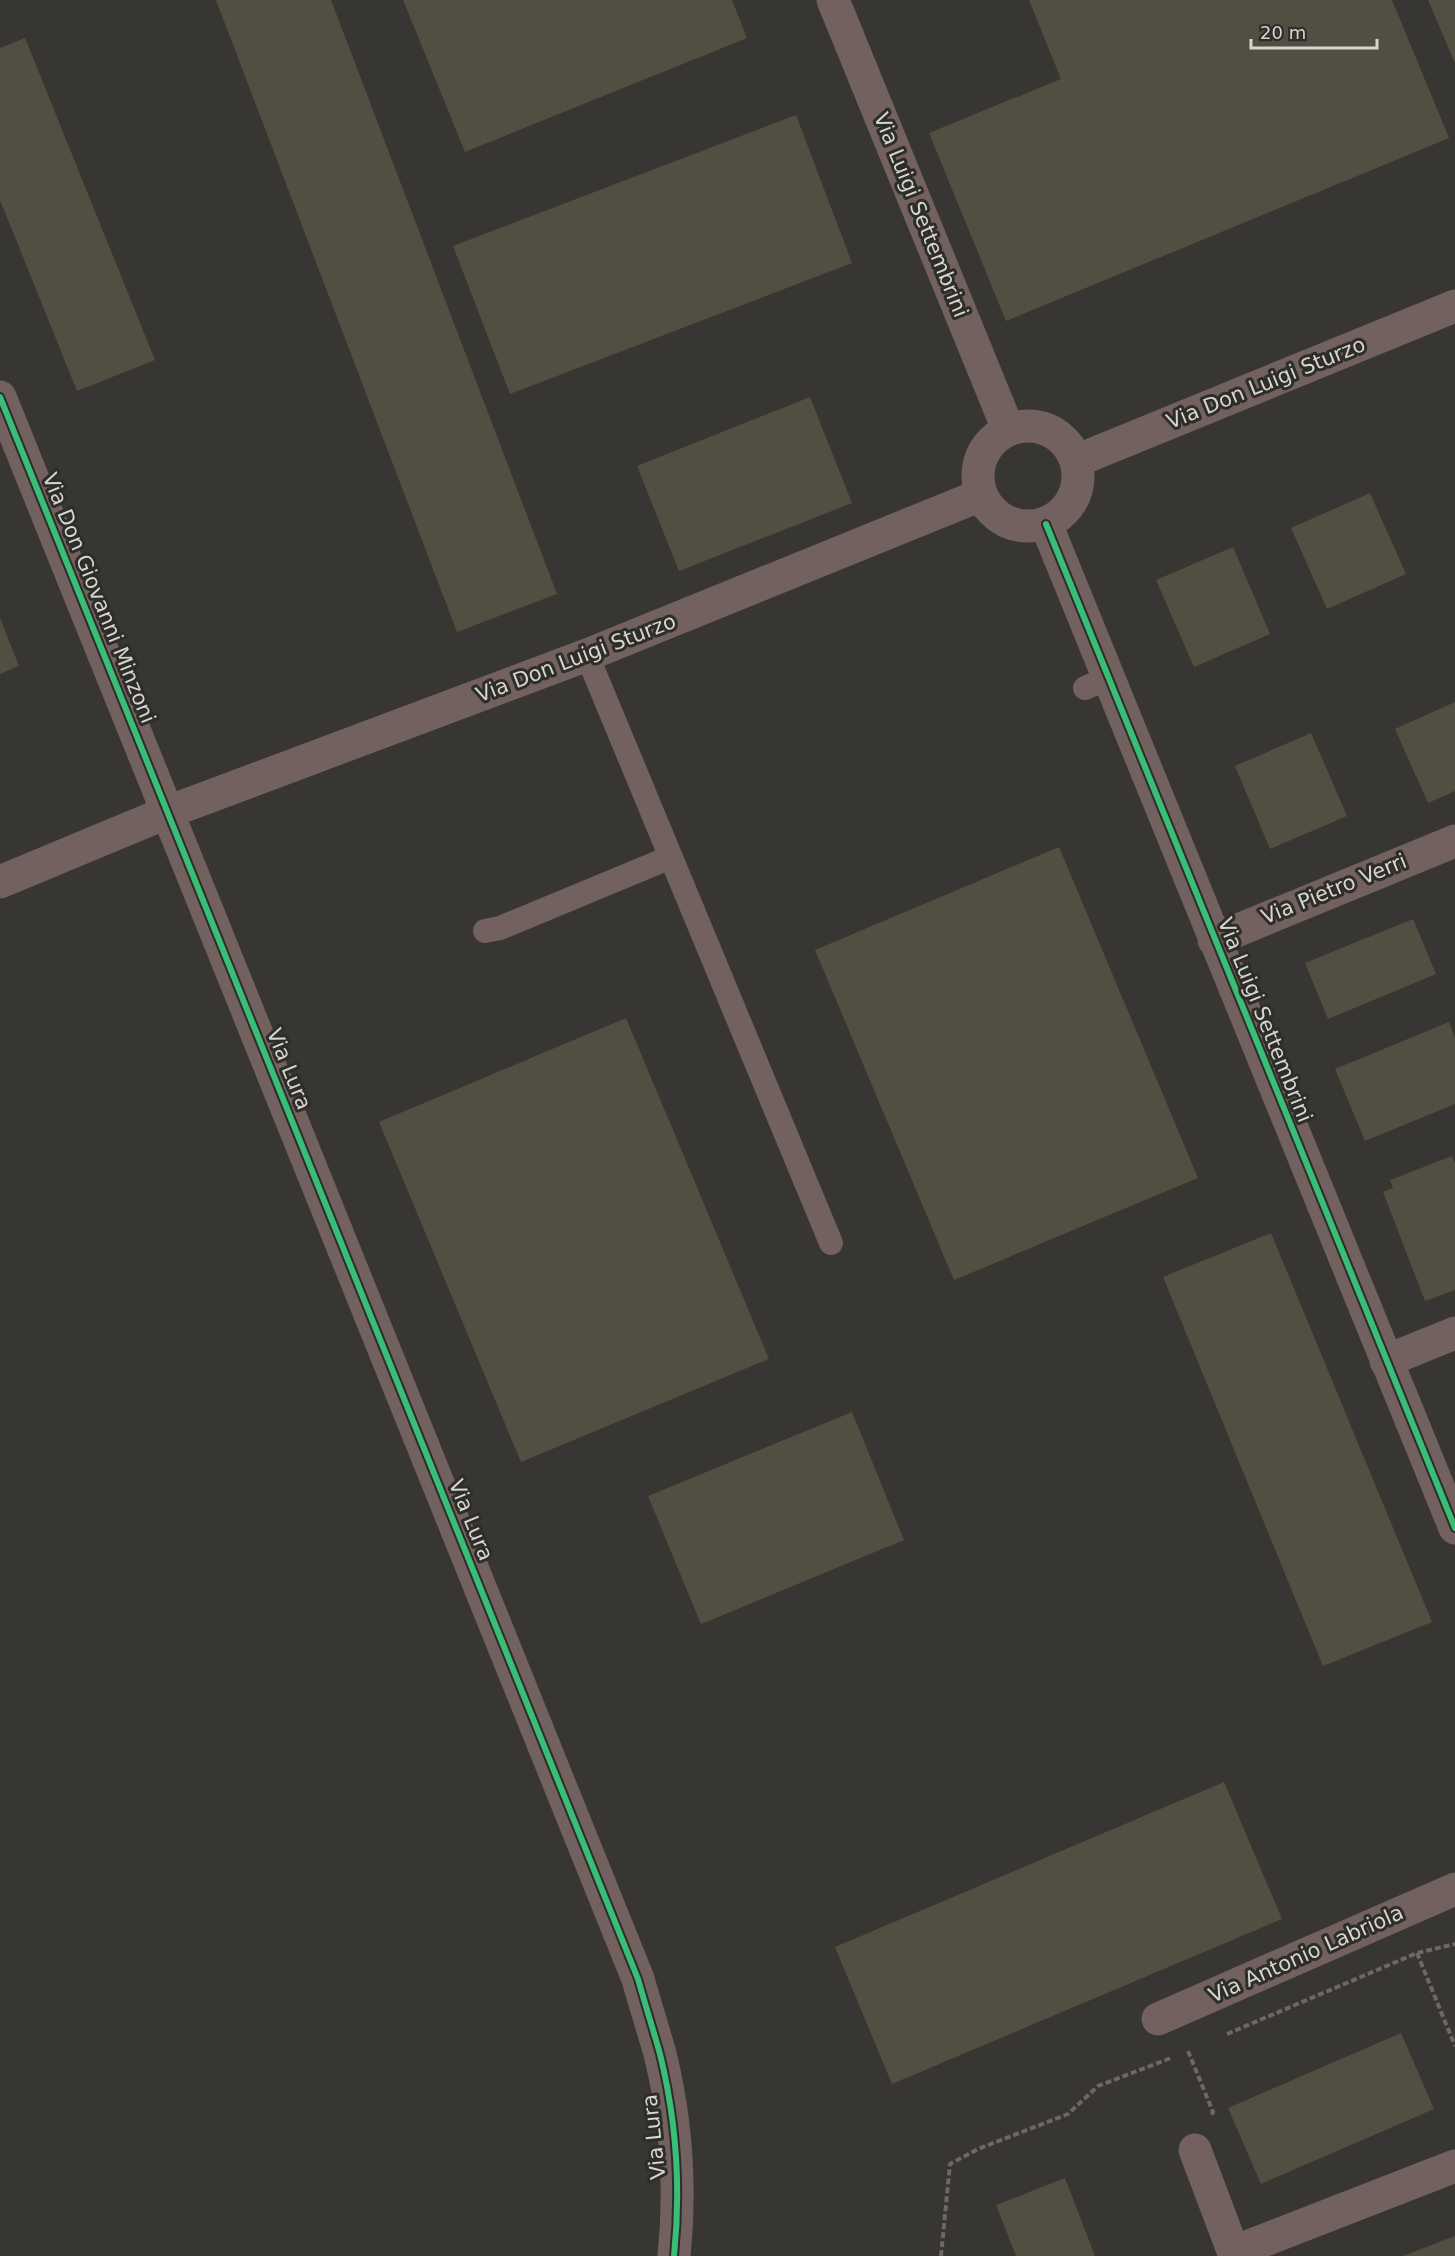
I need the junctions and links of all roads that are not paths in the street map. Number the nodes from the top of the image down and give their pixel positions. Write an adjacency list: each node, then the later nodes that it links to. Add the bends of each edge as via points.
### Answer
1 (833, 0): 4 (street, Via Luigi Settembrini)
2 (1455, 306): 5 (street, Via Don Luigi Sturzo)
3 (0, 397): 9 (street, Via Don Giovanni Minzoni)
4 (1008, 429): 5 (street, via 1041,427 1056,434); 6 (street, via 985,450 979,464)
5 (1076, 460): 7 (street, via 1078,482 1071,503 1065,512)
6 (981, 495): 7 (street, via 1000,519 1015,526); 8 (street, Via Don Luigi Sturzo)
7 (1046, 524): 14 (street, Via Luigi Settembrini, via 1096,683)
8 (587, 655): 9 (street, Via Don Luigi Sturzo); 11 (lane)
9 (168, 812): 12 (street, Via Don Luigi Sturzo); 24 (street, Via Lura, via 638,1979 660,2055 671,2112 676,2170)
10 (1455, 841): 14 (street, Via Pietro Verri)
11 (671, 857): 13 (lane); 15 (lane)
12 (0, 882)
13 (485, 932)
14 (1214, 939): 17 (street, Via Luigi Settembrini)
15 (831, 1243)
16 (1455, 1334): 17 (street)
17 (1386, 1361): 18 (street, Via Luigi Settembrini)
18 (1455, 1528)
19 (1455, 1890): 20 (street, Via Antonio Labriola)
20 (1158, 2019)
21 (1195, 2150): 23 (street)
22 (1455, 2166): 23 (street)
23 (1234, 2254)
24 (674, 2256)

